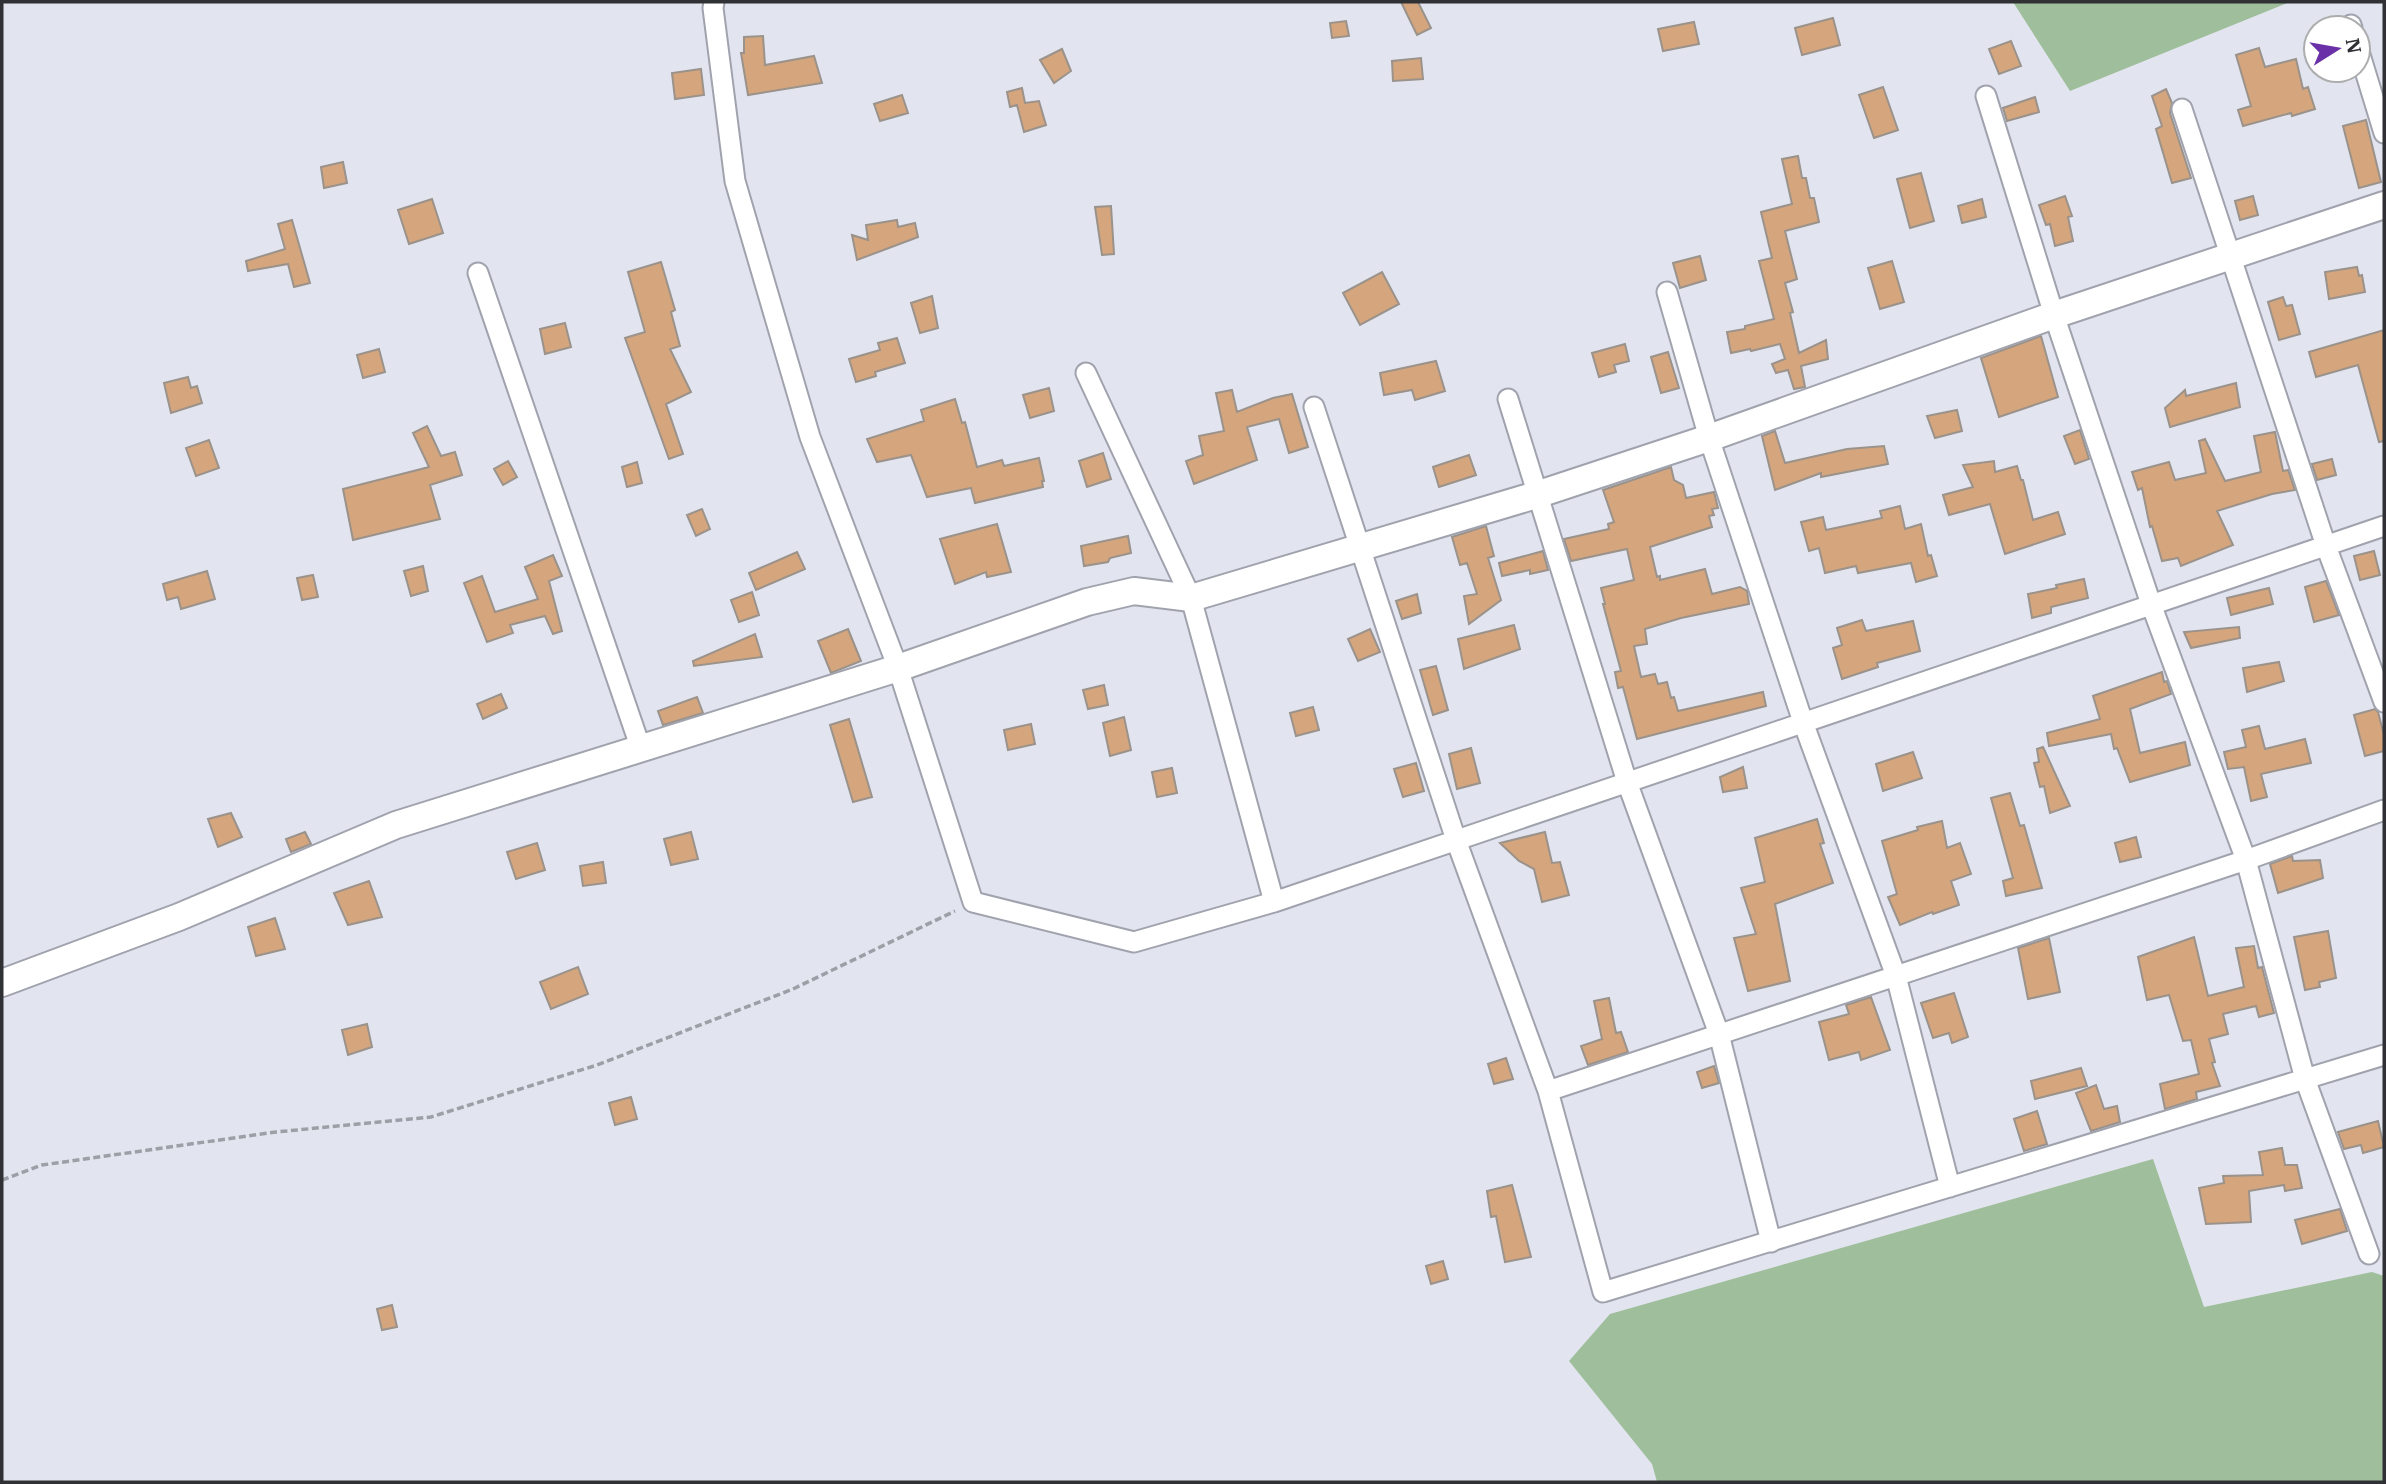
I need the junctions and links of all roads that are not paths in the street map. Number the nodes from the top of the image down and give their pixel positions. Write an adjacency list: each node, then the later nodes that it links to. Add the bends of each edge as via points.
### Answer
1 (714, 2): 21 (street, via 735,181 810,437)
2 (2369, 84): 5 (street)
3 (1986, 96): 10 (street)
4 (2182, 109): 7 (street)
5 (2384, 133)
6 (2384, 205): 7 (street)
7 (2230, 258): 10 (street); 17 (street)
8 (478, 273): 24 (street)
9 (1667, 292): 14 (street)
10 (2054, 315): 14 (street); 20 (street)
11 (1086, 373): 19 (street)
12 (1508, 399): 15 (street)
13 (1314, 407): 18 (street)
14 (1709, 438): 15 (street); 23 (street)
15 (1536, 495): 18 (street); 25 (street)
16 (2384, 526): 17 (street)
17 (2326, 545): 20 (street); 22 (street)
18 (1361, 549): 19 (street); 27 (street)
19 (1191, 598): 21 (street, via 1134,591 1087,602); 29 (street)
20 (2151, 604): 23 (street); 28 (street)
21 (898, 668): 24 (street); 29 (street, via 973,902 1135,942)
22 (2384, 702)
23 (1803, 722): 25 (street); 30 (street)
24 (641, 749): 31 (street, via 396,825 179,917)
25 (1627, 782): 27 (street); 32 (street)
26 (2384, 810): 28 (street)
27 (1456, 840): 29 (street); 35 (street)
28 (2246, 860): 30 (street); 34 (street)
29 (1274, 902)
30 (1896, 976): 32 (street); 36 (street)
31 (2, 983)
32 (1718, 1034): 35 (street); 37 (street)
33 (2384, 1055): 34 (street)
34 (2305, 1079): 36 (street); 38 (street)
35 (1548, 1091): 37 (street, via 1603,1293)
36 (1950, 1187): 37 (street)
37 (1771, 1242)
38 (2369, 1254)

